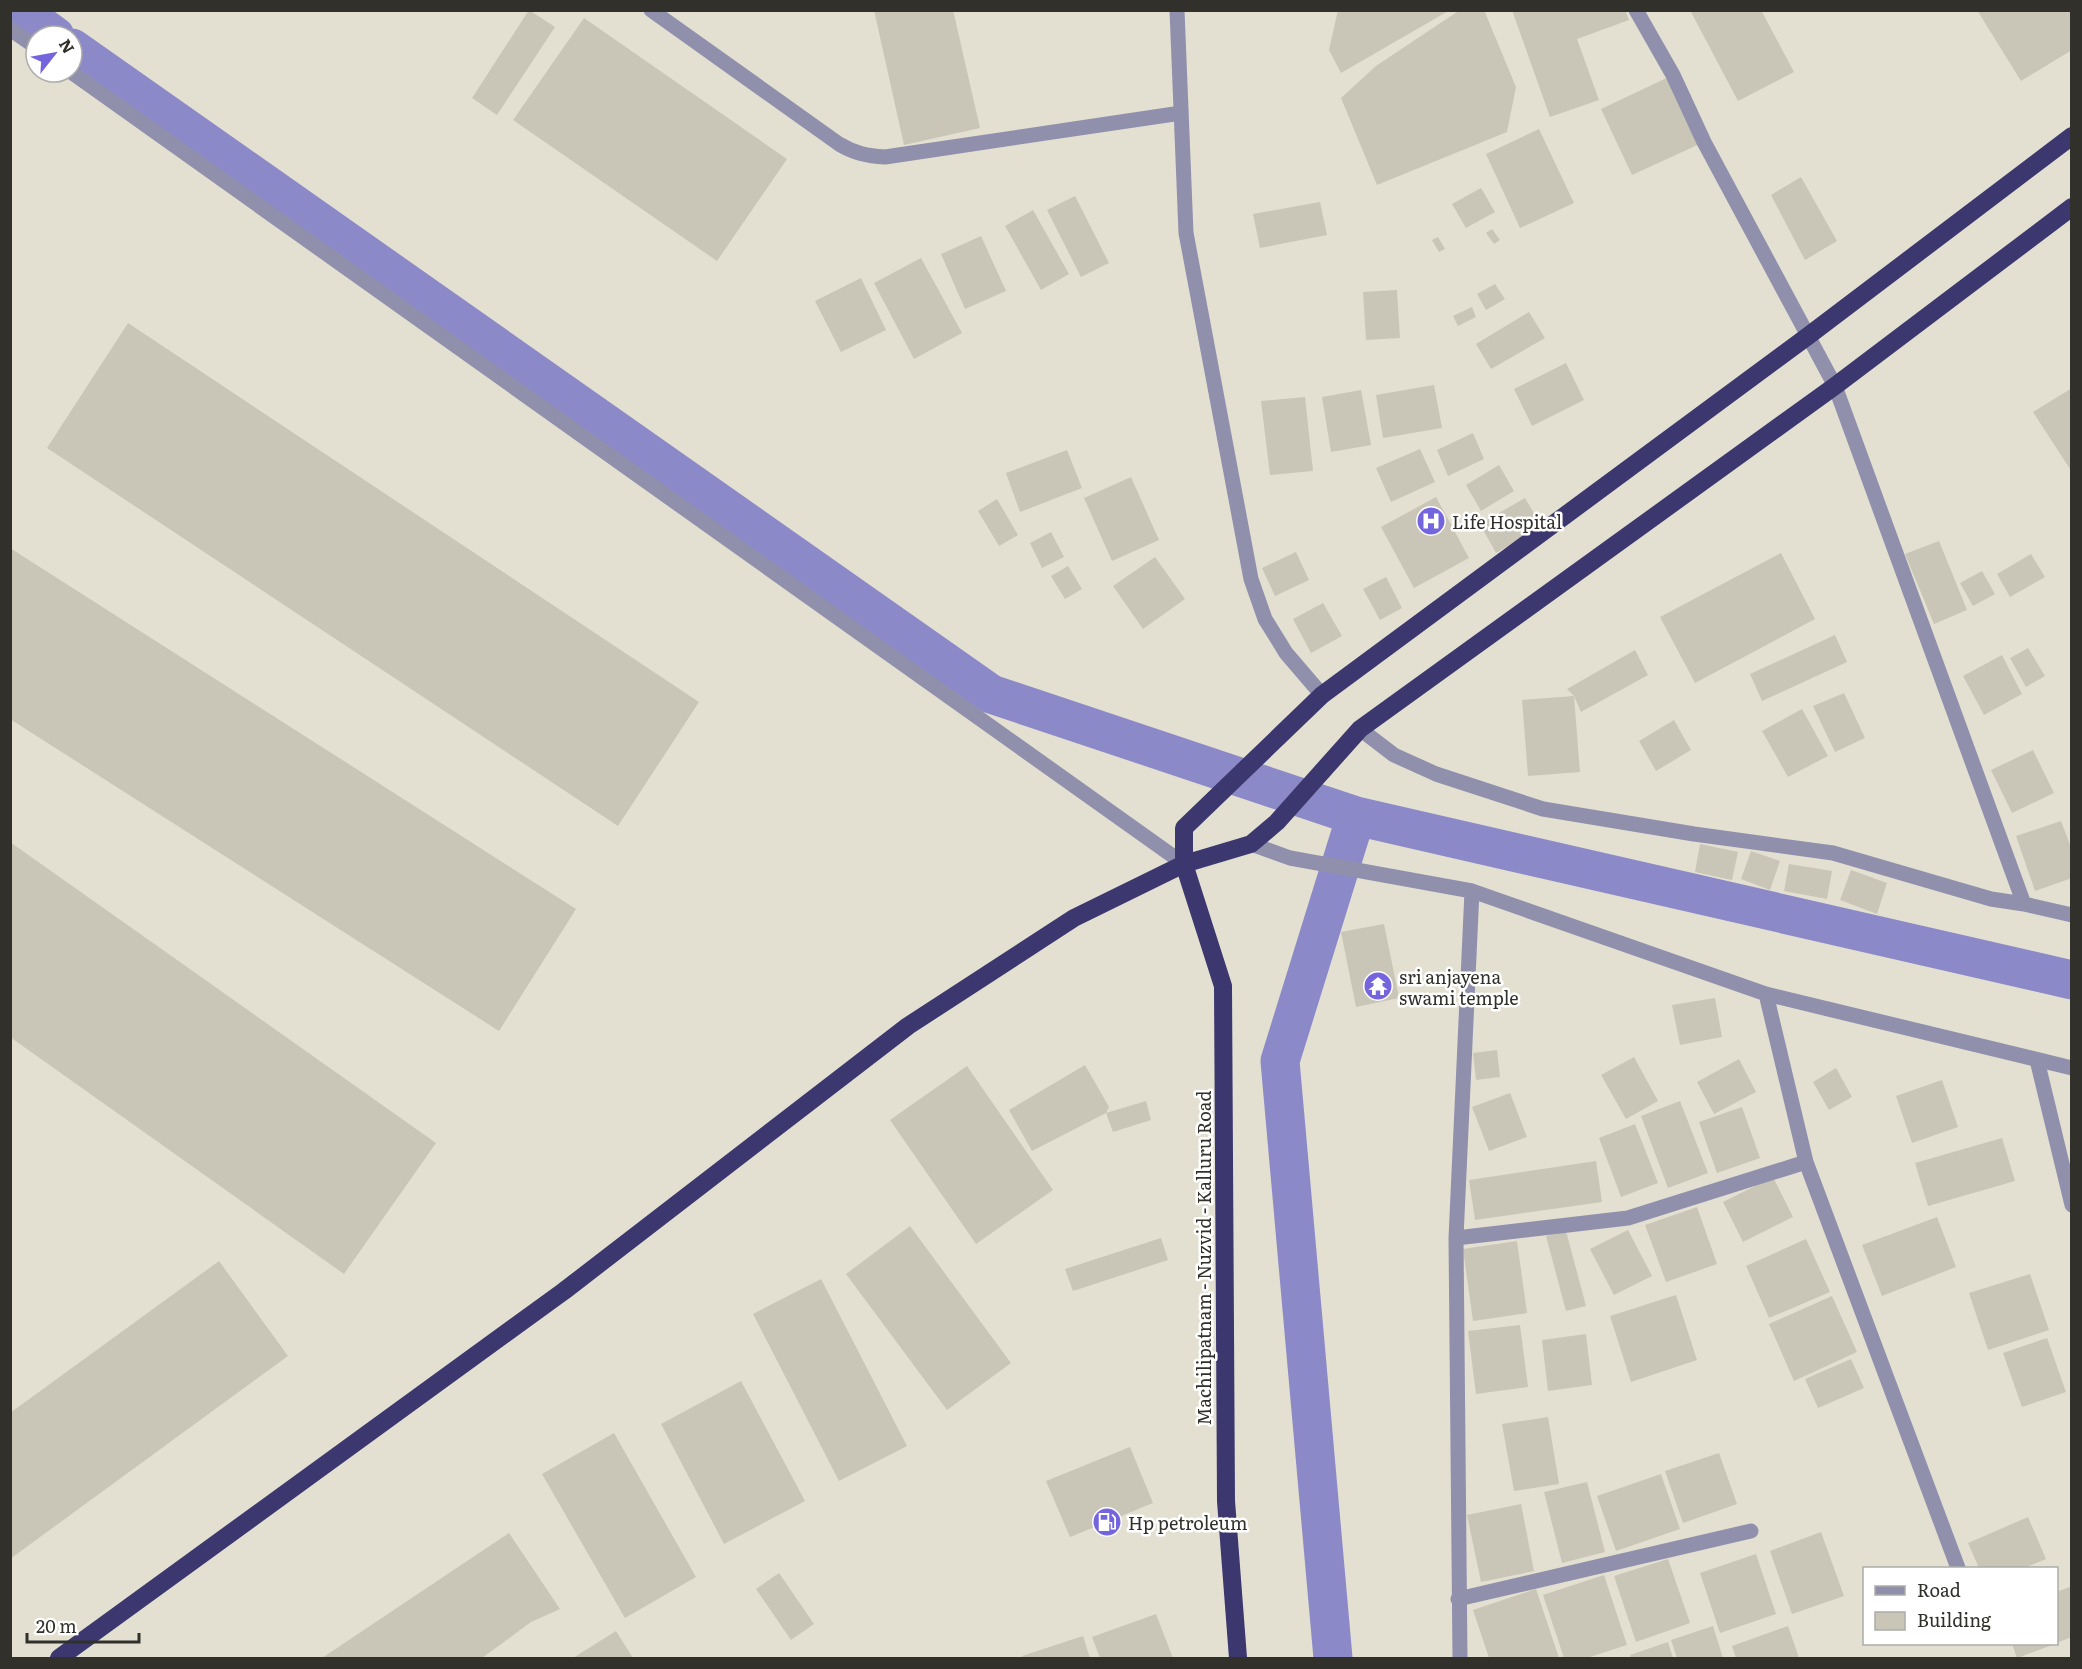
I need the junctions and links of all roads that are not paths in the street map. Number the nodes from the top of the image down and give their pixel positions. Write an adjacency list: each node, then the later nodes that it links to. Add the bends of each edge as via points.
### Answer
1 (651, 10): 7 (street, via 854,153 885,157)
2 (1177, 10): 7 (street)
3 (1636, 10): 10 (street)
4 (10, 29): 5 (street)
5 (24, 39)
6 (84, 81): 15 (street)
7 (1181, 112): 12 (street, via 1186,233 1251,579 1264,619 1286,653)
8 (2072, 136): 10 (highway, Machilipatnam - Nuzvid - Kalluru Road)
9 (2072, 207): 11 (highway)
10 (1808, 336): 11 (street); 12 (highway, Machilipatnam - Nuzvid - Kalluru Road)
11 (1835, 386): 13 (highway); 17 (street)
12 (1322, 695): 15 (highway, Machilipatnam - Nuzvid - Kalluru Road, via 1184,828)
13 (1360, 729): 14 (highway, via 1277,822); 17 (street, via 1394,755 1436,774 1543,808 1833,853 1991,899)
14 (1251, 844): 15 (highway); 16 (street, via 1290,858)
15 (1184, 864): 28 (highway, via 1074,918 908,1026 564,1291); 29 (highway, Machilipatnam - Nuzvid - Kalluru Road, via 1223,986 1226,1501)
16 (1472, 891): 19 (street); 24 (street)
17 (2024, 904): 18 (street)
18 (2072, 915)
19 (1766, 994): 20 (street); 22 (street)
20 (2037, 1060): 21 (street); 23 (street)
21 (2072, 1068)
22 (1806, 1162): 24 (street, via 1628,1218); 26 (street)
23 (2072, 1205)
24 (1456, 1238): 27 (street)
25 (1751, 1531): 27 (street)
26 (1957, 1567)
27 (1458, 1599): 30 (street)
28 (59, 1659)
29 (1238, 1659)
30 (1460, 1659)

